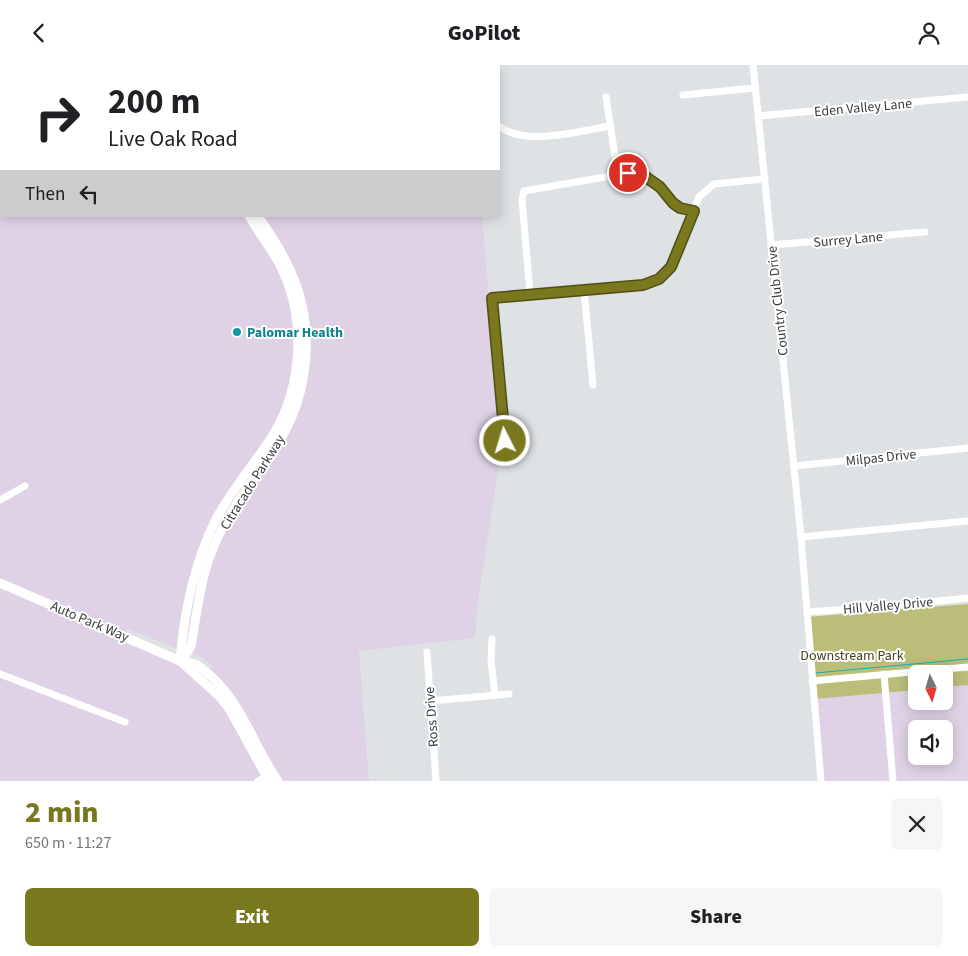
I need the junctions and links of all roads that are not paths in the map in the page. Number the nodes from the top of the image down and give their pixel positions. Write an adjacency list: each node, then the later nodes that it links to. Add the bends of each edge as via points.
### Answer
1 (753, 65): 2 (street, Country Club Drive)
2 (755, 87): 3 (street); 6 (street, Country Club Drive)
3 (683, 95)
4 (606, 97): 7 (street)
5 (968, 97): 6 (street, Eden Valley Lane)
6 (758, 116): 10 (street, Country Club Drive)
7 (610, 126): 8 (street, via 539,137 526,137); 9 (street)
8 (500, 127)
9 (618, 176): 11 (street, via 628,173 643,175 680,208); 17 (street, via 524,191)
10 (765, 179): 11 (street, via 714,184 699,197); 15 (street, Country Club Drive)
11 (694, 211): 16 (street, via 671,267 665,274 643,285)
12 (250, 217): 31 (main road, Citracado Parkway, via 281,268 289,289 298,337 296,370 292,390 277,427 222,510 204,549 191,588)
13 (259, 217): 31 (main road, Citracado Parkway, via 283,254 298,291 306,336 303,378 286,429 236,502 214,546 202,579 190,648)
14 (926, 232): 15 (street, Surrey Lane)
15 (771, 245): 21 (street, Country Club Drive)
16 (584, 290): 17 (street); 18 (street)
17 (530, 294): 19 (street, via 492,298)
18 (593, 385)
19 (505, 441)
20 (968, 448): 21 (street, Milpas Drive)
21 (794, 466): 25 (street, Country Club Drive)
22 (25, 486): 23 (street)
23 (0, 500)
24 (968, 521): 25 (street)
25 (801, 537): 28 (street, Country Club Drive)
26 (0, 583): 31 (main road, Auto Park Way)
27 (968, 597): 28 (street, Hill Valley Drive)
28 (808, 612): 35 (street, Country Club Drive)
29 (492, 639): 37 (street)
30 (426, 652): 38 (street, Ross Drive)
31 (180, 661): 40 (main road, Auto Park Way, via 230,710); 41 (main road, Auto Park Way, via 202,668 227,693)
32 (968, 667): 34 (street)
33 (0, 674): 39 (street)
34 (884, 674): 35 (street); 44 (street)
35 (812, 681): 43 (street, Country Club Drive)
36 (508, 694): 37 (street)
37 (495, 695): 38 (street)
38 (430, 701): 42 (street, Ross Drive)
39 (125, 722)
40 (264, 779)
41 (278, 781)
42 (436, 781)
43 (821, 781)
44 (893, 781)

